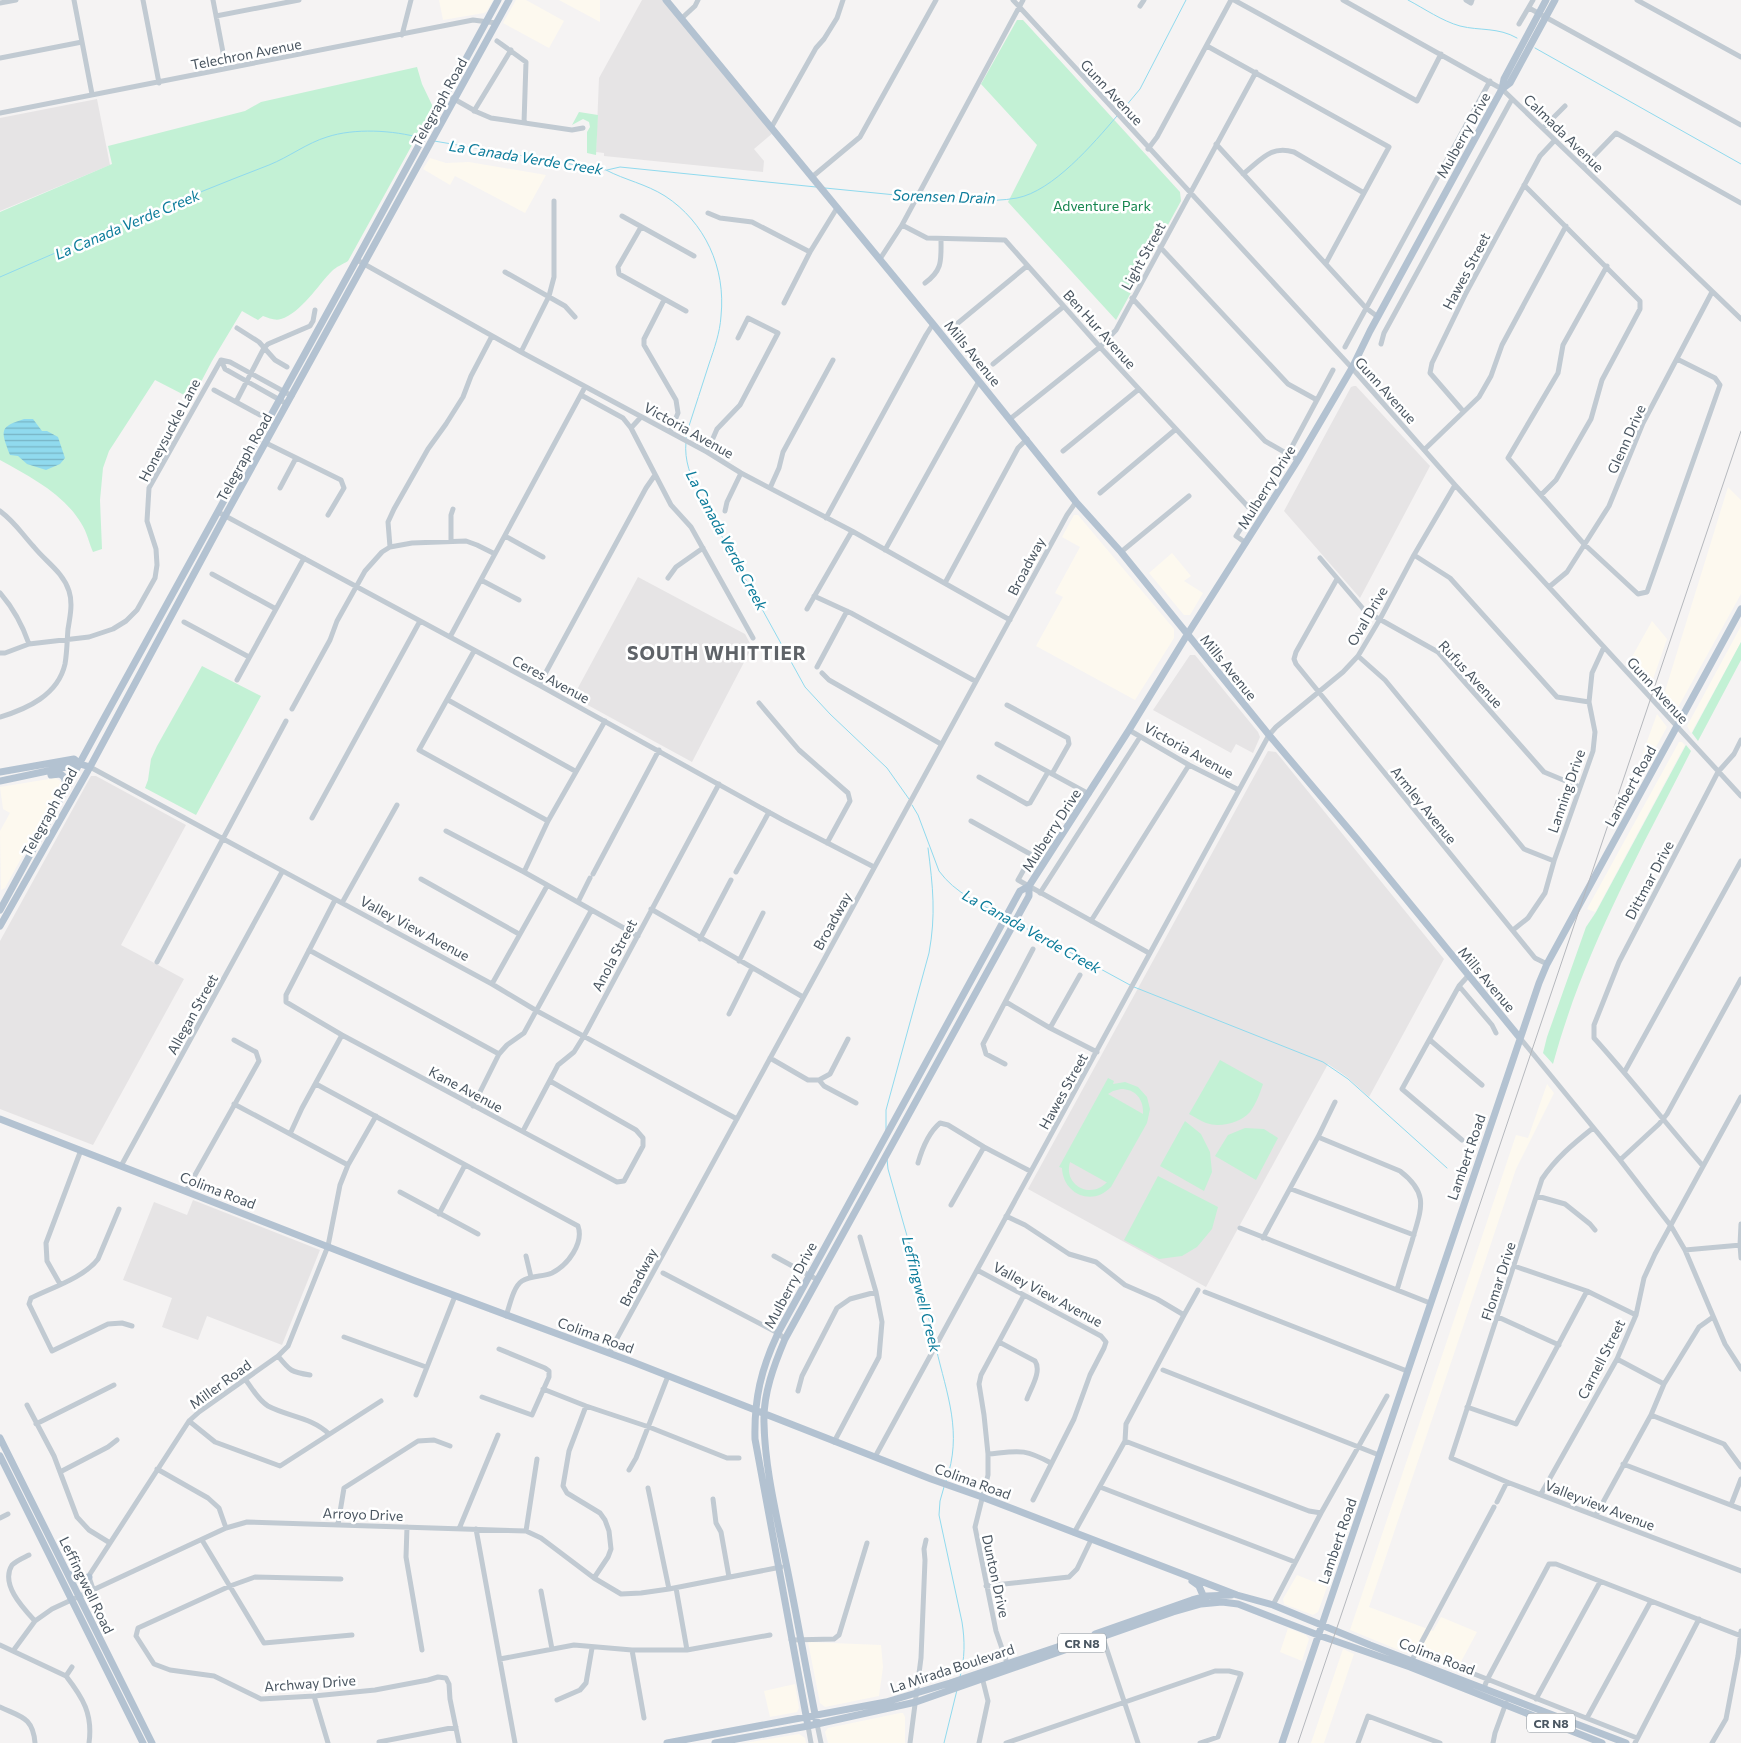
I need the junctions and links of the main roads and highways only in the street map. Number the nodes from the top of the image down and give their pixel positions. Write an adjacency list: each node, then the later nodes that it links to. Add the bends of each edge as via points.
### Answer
1 (498, 0): 9 (main road, Telegraph Road)
2 (509, 0): 10 (main road, Telegraph Road)
3 (666, 0): 8 (main road, Mills Avenue)
4 (1546, 0): 6 (main road, Mulberry Drive)
5 (1555, 0): 6 (main road, Mulberry Drive)
6 (1542, 14): 8 (main road, Mulberry Drive, via 1504,79 1502,89 1352,368)
7 (1741, 609): 20 (main road, Lambert Road, via 1547,964)
8 (1187, 635): 15 (main road, Mulberry Drive); 20 (main road, Mills Avenue)
9 (80, 764): 10 (main road, Valley View Avenue); 11 (main road, Valley View Avenue, via 74,760); 12 (main road, Valley View Avenue); 14 (main road, Telegraph Road)
10 (90, 766): 16 (main road, Telegraph Road)
11 (0, 772)
12 (37, 774): 13 (main road, Valley View Avenue); 14 (main road, via 63,775 66,780)
13 (0, 781)
14 (63, 794): 16 (main road, Telegraph Road)
15 (1029, 886): 19 (main road, Mulberry Drive, via 1020,891); 21 (main road, Mulberry Drive, via 1029,896)
16 (6, 900): 17 (main road, Telegraph Road); 18 (main road, Telegraph Road)
17 (0, 910)
18 (0, 926)
19 (939, 1036): 21 (main road, via 935,1053 926,1068); 23 (main road, Mulberry Drive, via 778,1333 762,1369)
20 (1520, 1038): 32 (main road, Lambert Road)
21 (929, 1077): 24 (main road, Mulberry Drive, via 785,1339 775,1363)
22 (0, 1119): 23 (main road, Colima Road)
23 (755, 1409): 24 (main road, Colima Road); 41 (main road, Mulberry Drive, via 756,1446)
24 (764, 1413): 28 (main road, Colima Road); 40 (main road, Mulberry Drive, via 768,1464)
25 (0, 1438): 27 (main road, Leffingwell Road)
26 (0, 1456): 44 (main road, Leffingwell Road)
27 (68, 1574): 29 (main road, via 77,1579); 45 (main road, Leffingwell Road)
28 (1183, 1575): 30 (main road, Colima Road); 31 (main road, via 1199,1586)
29 (89, 1577)
30 (1235, 1599): 31 (main road, La Mirada Boulevard / CR N8); 32 (main road, Colima Road / CR N8, via 1273,1605); 34 (main road, Colima Road / CR N8)
31 (1205, 1600): 33 (main road, La Mirada Boulevard / CR N8, via 1176,1605)
32 (1322, 1624): 34 (main road, Lambert Road); 35 (main road, Colima Road / CR N8)
33 (1102, 1634): 36 (main road, La Mirada Boulevard / CR N8); 36 (main road, La Mirada Boulevard / CR N8, via 1007,1664)
34 (1318, 1635): 35 (main road, Colima Road / CR N8); 48 (main road, Lambert Road)
35 (1411, 1664): 38 (main road, Colima Road); 39 (main road, Colima Road / CR N8)
36 (982, 1676): 37 (main road, La Mirada Boulevard / CR N8)
37 (958, 1684): 40 (main road, La Mirada Boulevard / CR N8); 42 (main road, La Mirada Boulevard / CR N8, via 916,1702)
38 (1484, 1688): 39 (main road); 50 (main road, Colima Road / CR N8)
39 (1481, 1695): 49 (main road, Colima Road / CR N8)
40 (815, 1715): 41 (main road, La Mirada Boulevard / CR N8); 42 (main road, Mulberry Drive)
41 (806, 1717): 43 (main road, Mulberry Drive); 46 (main road, La Mirada Boulevard / CR N8)
42 (817, 1724): 43 (main road, La Mirada Boulevard / CR N8)
43 (808, 1726): 47 (main road, La Mirada Boulevard / CR N8)
44 (143, 1743)
45 (152, 1743)
46 (667, 1743)
47 (715, 1743)
48 (1282, 1743)
49 (1602, 1743)
50 (1626, 1743)

